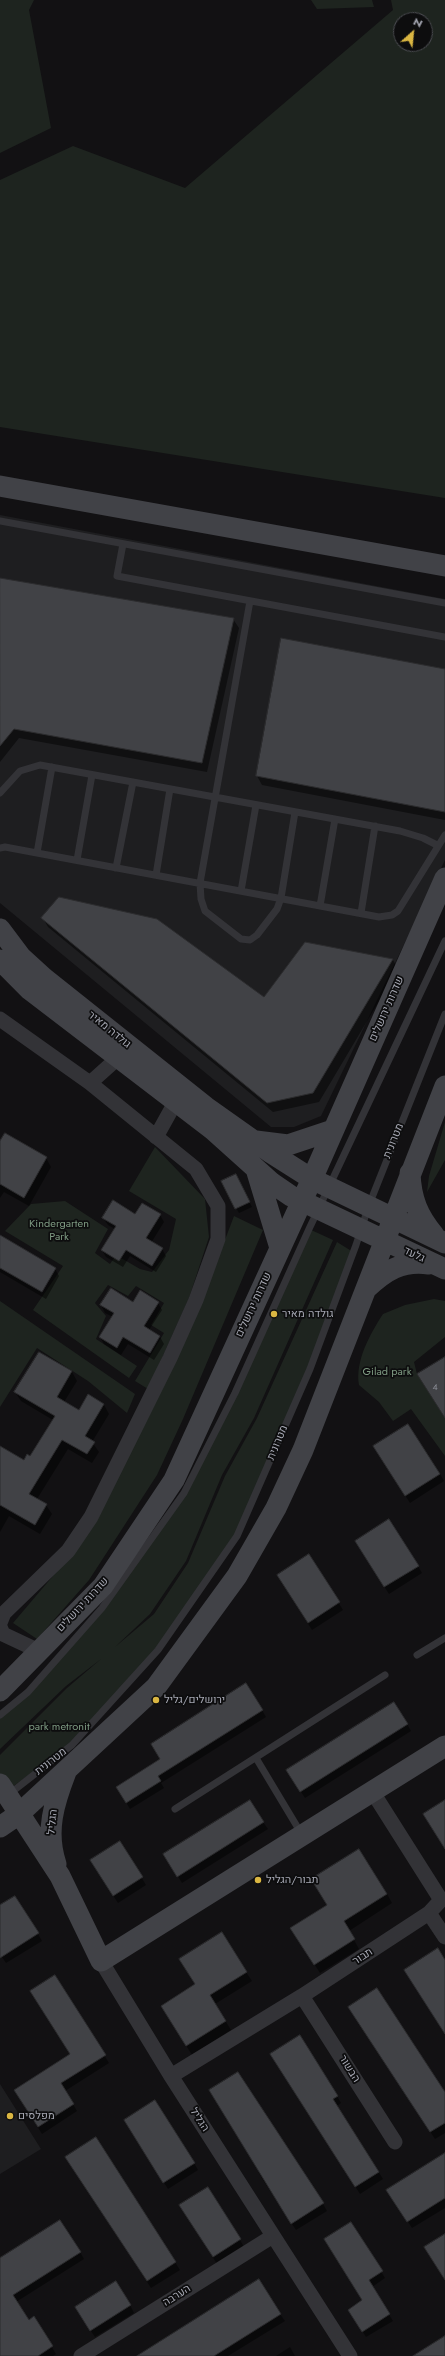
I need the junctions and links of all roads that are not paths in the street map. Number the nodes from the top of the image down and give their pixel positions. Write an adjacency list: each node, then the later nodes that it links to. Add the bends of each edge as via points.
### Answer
1 (0, 486): 4 (street)
2 (0, 521): 3 (lane)
3 (123, 544): 5 (lane, via 117,576); 6 (lane)
4 (445, 566)
5 (250, 601): 7 (lane); 13 (lane)
6 (445, 603)
7 (445, 637)
8 (52, 767): 9 (lane); 12 (lane, via 40,765 20,771); 21 (lane)
9 (92, 775): 10 (lane); 22 (lane)
10 (133, 782): 11 (lane); 23 (lane)
11 (170, 789): 13 (lane); 24 (lane)
12 (0, 793)
13 (215, 797): 14 (lane); 26 (lane)
14 (256, 805): 15 (lane); 27 (lane)
15 (295, 812): 16 (lane); 28 (lane)
16 (335, 819): 17 (lane); 29 (lane)
17 (375, 826): 19 (lane, via 410,833); 30 (lane)
18 (445, 835): 19 (lane)
19 (437, 845): 30 (lane, via 398,911 379,917)
20 (2, 846): 21 (lane)
21 (37, 853): 22 (lane)
22 (77, 860): 23 (lane)
23 (116, 868): 24 (lane)
24 (156, 875): 26 (lane)
25 (445, 878): 40 (street, שדרות ירושלים)
26 (200, 883): 27 (lane); 28 (lane, via 205,911 241,939 250,940 257,935 277,909)
27 (241, 891): 28 (lane)
28 (281, 898): 29 (lane)
29 (320, 906): 30 (lane)
30 (361, 914)
31 (0, 929): 42 (street, גולדה מאיר, via 22,957 44,978 206,1107)
32 (445, 941): 45 (lane)
33 (0, 960): 36 (street, גולדה מאיר, via 30,990)
34 (445, 1014): 47 (lane, מטרונית)
35 (0, 1019): 37 (street)
36 (118, 1057): 37 (street); 39 (street, גולדה מאיר)
37 (90, 1084): 41 (street)
38 (445, 1086): 44 (street)
39 (176, 1102): 41 (street); 43 (street, גולדה מאיר)
40 (333, 1130): 42 (street, via 288,1145); 45 (street, שדרות ירושלים)
41 (156, 1137): 55 (street, via 200,1175 218,1206 218,1239 196,1300 170,1358 91,1517 68,1552 4,1613)
42 (252, 1140): 45 (street, גולדה מאיר)
43 (256, 1168): 46 (street, גולדה מאיר, via 285,1192); 52 (street)
44 (410, 1171): 48 (street); 51 (street, via 416,1208 422,1220)
45 (321, 1183): 46 (street, שדרות ירושלים); 47 (street, גולדה מאיר)
46 (310, 1205): 49 (street, גולדה מאיר); 52 (street, שדרות ירושלים); 62 (lane, via 235,1393 184,1493 102,1608 28,1692)
47 (368, 1205): 48 (street, גולדה מאיר); 49 (lane, מטרונית)
48 (392, 1217): 50 (street); 51 (street)
49 (361, 1230): 50 (street, גולדה מאיר); 67 (lane, מטרונית, via 310,1369 237,1536 158,1650 72,1745)
50 (384, 1241): 53 (street, גלעד); 54 (street)
51 (441, 1241)
52 (280, 1248): 58 (street, שדרות ירושלים, via 174,1480 103,1586)
53 (440, 1267): 54 (street, via 410,1263 397,1266)
54 (364, 1291): 65 (street, via 303,1450 276,1508 237,1576 156,1687)
55 (0, 1623)
56 (0, 1627): 58 (street, via 3,1634)
57 (445, 1638): 59 (lane)
58 (39, 1651): 61 (street, שדרות ירושלים)
59 (417, 1655)
60 (385, 1675): 64 (lane)
61 (2, 1690)
62 (0, 1715)
63 (445, 1746): 66 (street)
64 (256, 1758): 68 (lane); 71 (lane)
65 (67, 1770): 69 (street); 72 (street, הגליל, via 52,1815 50,1830 52,1852)
66 (372, 1791): 71 (street); 73 (street, תבור, via 441,1900)
67 (3, 1793): 69 (street, הגליל)
68 (175, 1809)
69 (19, 1814): 70 (street); 72 (street, הגליל)
70 (0, 1827)
71 (302, 1835): 75 (street)
72 (60, 1876): 75 (street, הגליל)
73 (429, 1913): 74 (street); 76 (street, תבור)
74 (445, 1937)
75 (101, 1961): 77 (street, הגליל)
76 (302, 1996): 77 (street, תבור); 78 (street, הבשור)
77 (171, 2076): 79 (street, הגליל)
78 (395, 2142)
79 (273, 2236): 80 (street, הערבה); 81 (street, הגליל)
80 (81, 2356)
81 (350, 2356)

